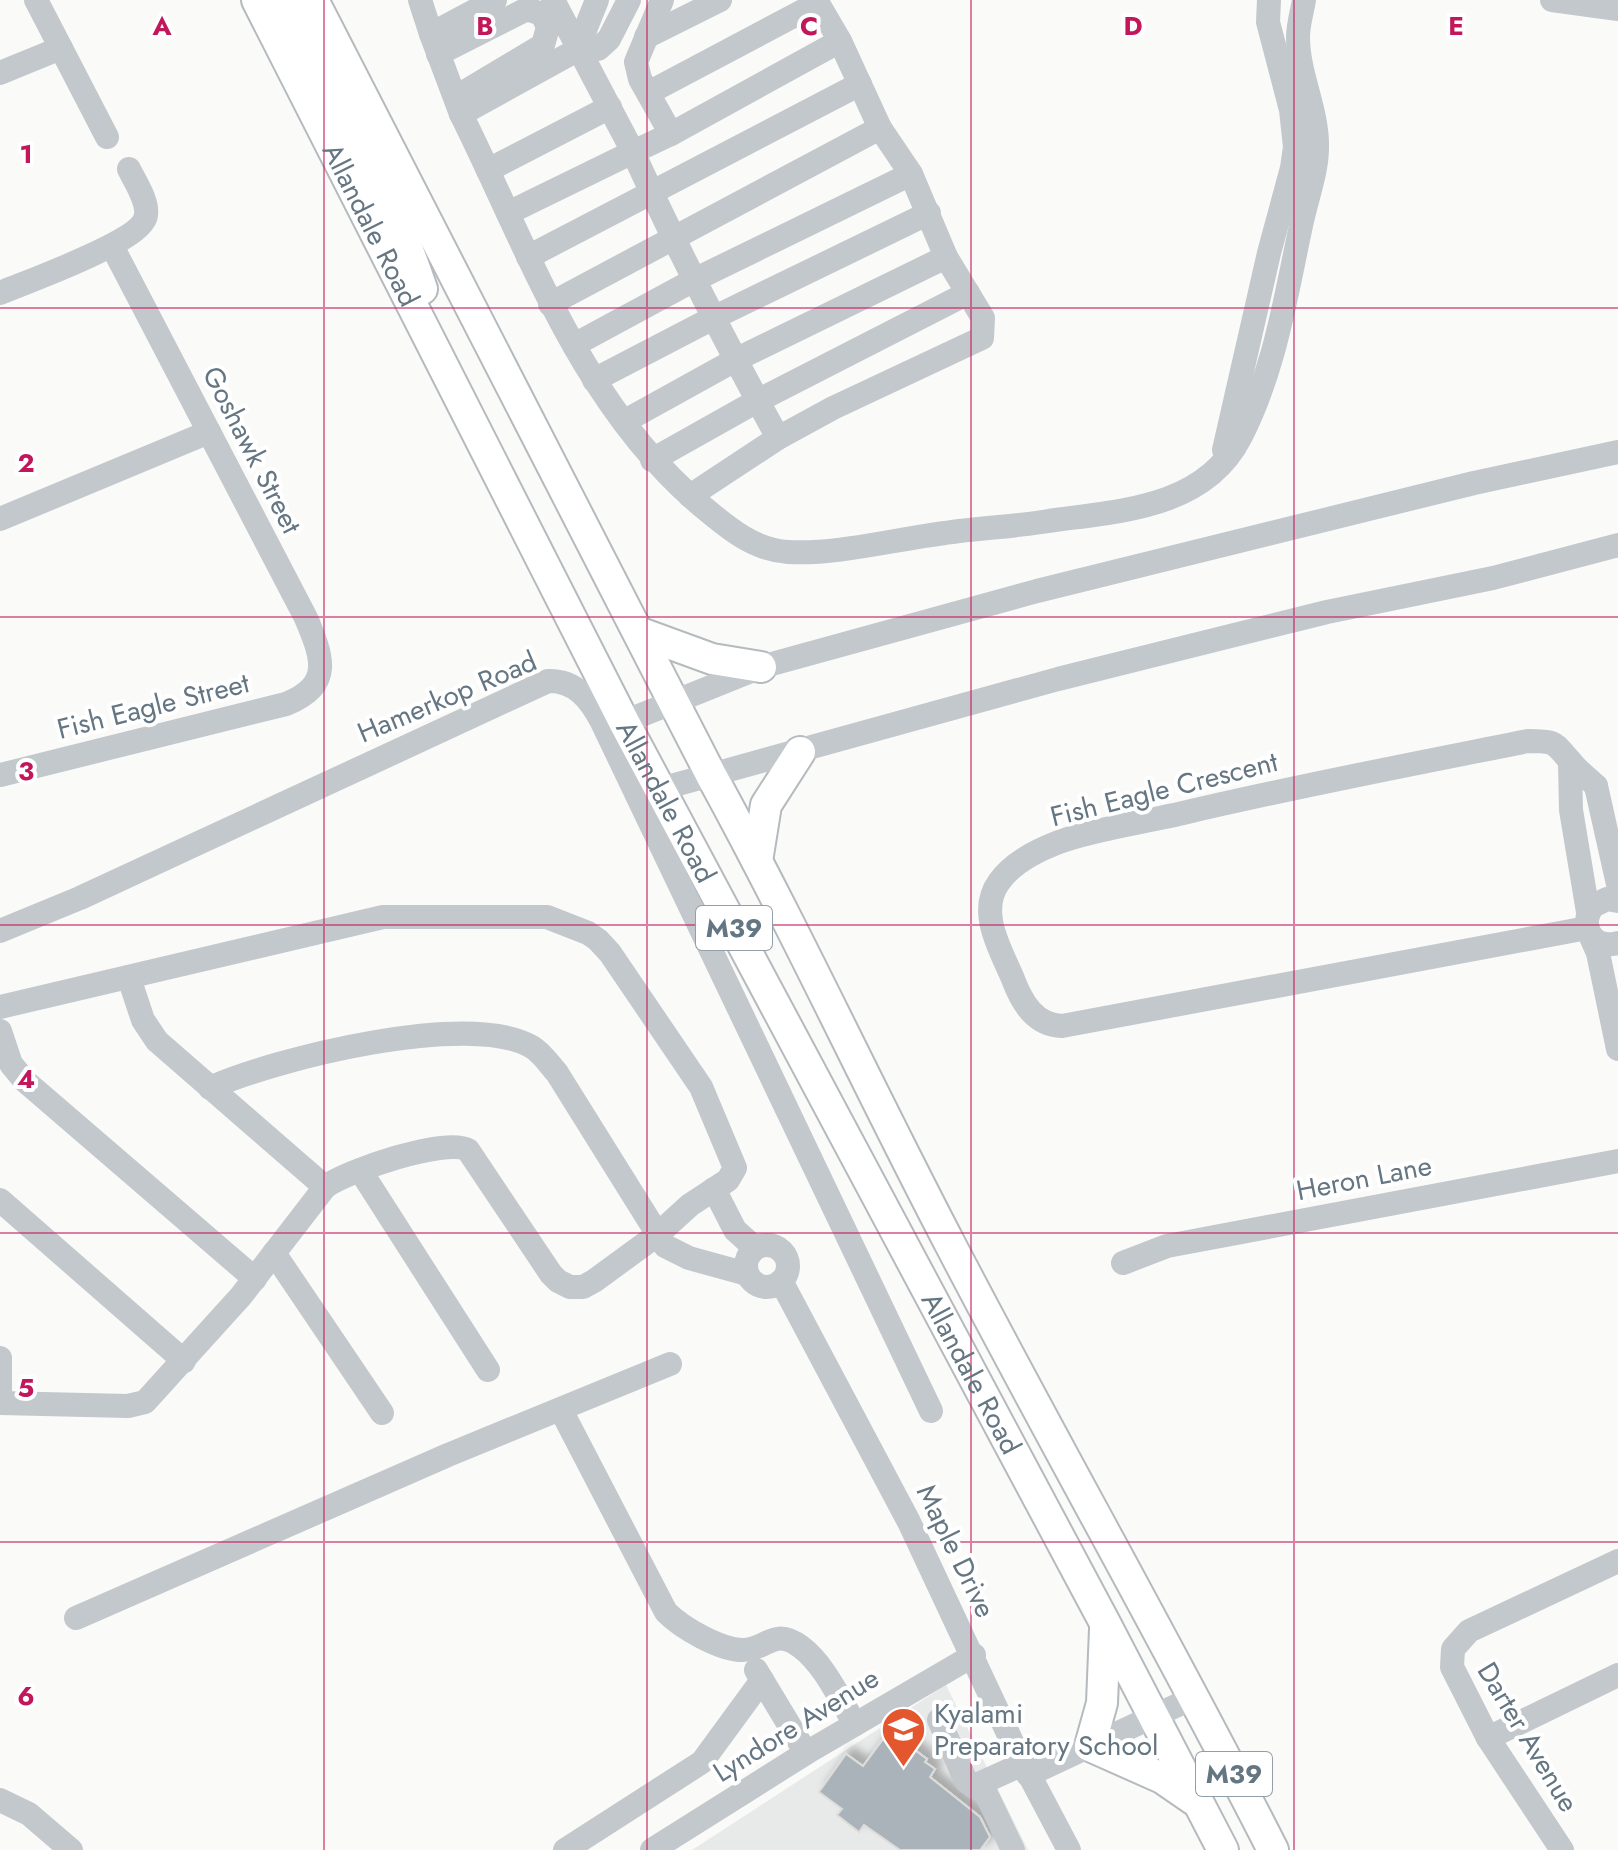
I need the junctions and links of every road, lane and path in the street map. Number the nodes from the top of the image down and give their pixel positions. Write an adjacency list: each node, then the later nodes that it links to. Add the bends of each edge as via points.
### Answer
1 (36, 0): 21 (street)
2 (257, 0): 54 (main road, Allandale Road / M39)
3 (289, 0): 54 (main road, via 360,139 404,241)
4 (313, 0): 32 (main road, Allandale Road / M39)
5 (340, 0): 32 (main road, via 345,31)
6 (420, 0): 20 (street)
7 (495, 0): 20 (street)
8 (597, 0): 22 (street)
9 (629, 0): 22 (street, via 609,39 598,49)
10 (662, 0): 18 (street)
11 (720, 0): 18 (street)
12 (1269, 0): 46 (street, via 1268,22 1295,147)
13 (1304, 0): 47 (street, via 1298,35 1317,150)
14 (1552, 0): 17 (street)
15 (556, 1): 22 (street)
16 (817, 2): 19 (street); 25 (street)
17 (1618, 9)
18 (646, 37): 25 (street, via 636,62)
19 (840, 41): 24 (street); 29 (street)
20 (434, 44): 26 (street); 26 (street, via 527,9 542,14 548,27 543,45)
21 (61, 48): 23 (street); 30 (street)
22 (577, 50): 26 (street); 27 (street)
23 (0, 73)
24 (860, 84): 28 (street); 36 (street)
25 (650, 92): 29 (street)
26 (458, 105): 34 (street)
27 (610, 107): 31 (street); 34 (street)
28 (880, 128): 35 (street); 39 (street)
29 (671, 134): 31 (street)
30 (107, 137)
31 (633, 152): 36 (street); 37 (street)
32 (393, 154): 64 (main road, Allandale Road / M39)
33 (129, 169): 40 (street, via 145,203 145,222)
34 (488, 170): 37 (street)
35 (911, 174): 38 (street); 43 (street)
36 (652, 193): 39 (street); 41 (street)
37 (508, 213): 41 (street)
38 (929, 213): 42 (street); 49 (street)
39 (673, 239): 43 (street); 48 (street)
40 (112, 246): 44 (street); 57 (street, Goshawk Street)
41 (528, 257): 48 (street)
42 (946, 257): 45 (street); 52 (street)
43 (696, 279): 49 (street); 51 (street)
44 (0, 293)
45 (968, 293): 55 (street); 58 (street, via 983,318 982,338)
46 (1261, 293): 47 (street); 50 (street)
47 (1285, 300): 50 (street)
48 (550, 304): 51 (street)
49 (715, 317): 52 (street); 53 (street)
50 (1265, 331): 61 (street, via 1225,437 1222,464 1191,489 1142,508 786,552 739,537)
51 (574, 345): 53 (street)
52 (737, 359): 55 (street); 56 (street)
53 (594, 380): 56 (street)
54 (454, 386): 68 (main road, Allandale Road / M39)
55 (757, 401): 58 (street); 60 (street)
56 (625, 421): 60 (street)
57 (209, 432): 62 (street); 66 (street, Goshawk Street, via 317,645 321,665)
58 (778, 438): 61 (street)
59 (1618, 452): 65 (street, via 1052,588)
60 (652, 460): 61 (street)
61 (690, 496)
62 (0, 519)
63 (1618, 545): 69 (street, via 1058,679)
64 (638, 632): 65 (main road, via 712,659); 67 (main road, Allandale Road / M39)
65 (761, 667): 67 (street)
66 (316, 685): 71 (street, Fish Eagle Street, via 286,704)
67 (675, 703): 68 (street); 72 (main road, Allandale Road / M39)
68 (624, 722): 74 (main road, Allandale Road / M39)
69 (800, 752): 72 (street); 76 (main road, via 766,805)
70 (1570, 762): 73 (street, Fish Eagle Crescent); 75 (street); 79 (street, Fish Eagle Crescent, via 1555,744 1528,741 1231,801 1060,842 1031,855 998,883 990,913 1020,996 1043,1022 1062,1026)
71 (0, 775)
72 (711, 775): 74 (street); 76 (main road, Allandale Road / M39)
73 (1607, 784): 75 (street); 77 (street)
74 (660, 789): 109 (main road, Allandale Road / M39)
75 (1569, 790): 79 (street)
76 (757, 861): 114 (main road, Allandale Road / M39, via 950,1244)
77 (1618, 884)
78 (1618, 901): 79 (street, Fish Eagle Crescent, via 1599,901)
79 (1588, 925): 81 (street, via 1604,944); 85 (street)
80 (0, 931): 105 (street, Hamerkop Road, via 548,681 570,684 590,701 602,722)
81 (1618, 943)
82 (129, 978): 83 (street); 86 (street, via 151,1034); 90 (street, via 383,917 529,916 560,922 588,933 605,948 701,1087 735,1163 731,1176)
83 (0, 1007)
84 (0, 1031): 97 (street, via 11,1064 25,1081)
85 (1618, 1049)
86 (210, 1088): 89 (street); 92 (street, via 281,1063 407,1037 473,1034 512,1039 531,1047 557,1073)
87 (1618, 1161): 95 (street, Heron Lane, via 1167,1246)
88 (360, 1170): 89 (street); 92 (street, via 425,1150 461,1146 478,1161 551,1274 570,1287 594,1281); 102 (street)
89 (325, 1187): 94 (street)
90 (714, 1189): 92 (street); 93 (street, via 735,1230)
91 (0, 1200): 100 (street)
92 (657, 1235): 96 (street, via 675,1253)
93 (755, 1248): 96 (street, via 746,1259); 98 (street, via 768,1244 785,1254 788,1267)
94 (274, 1253): 97 (street); 106 (street)
95 (1123, 1263)
96 (747, 1274): 98 (street, via 763,1287)
97 (255, 1279): 100 (street)
98 (781, 1281): 111 (street, Maple Drive)
99 (0, 1358): 103 (street)
100 (184, 1361): 103 (street, via 138,1406)
101 (670, 1364): 104 (street)
102 (488, 1370)
103 (0, 1403)
104 (561, 1410): 108 (street); 110 (street, via 666,1612 685,1628)
105 (931, 1411)
106 (382, 1413)
107 (1618, 1561): 118 (street, Darter Avenue, via 1459,1640 1452,1667)
108 (76, 1618)
109 (1105, 1623): 115 (main road, Allandale Road / M39); 119 (main road, via 1102,1703)
110 (744, 1650): 113 (street); 117 (street, via 780,1638 802,1647)
111 (974, 1655): 117 (street, Lyndore Avenue); 121 (street, Maple Drive)
112 (1618, 1675): 118 (street)
113 (762, 1680): 120 (street); 126 (street, via 702,1762)
114 (1195, 1697): 115 (street); 131 (main road, Allandale Road / M39)
115 (1154, 1717): 119 (street); 124 (main road, Allandale Road / M39)
116 (939, 1720): 122 (street, via 966,1781 974,1787)
117 (855, 1724): 120 (street, Lyndore Avenue)
118 (1488, 1738): 132 (street, Darter Avenue)
119 (1090, 1746): 121 (street); 124 (main road, via 1162,1778)
120 (806, 1753): 127 (street, Lyndore Avenue)
121 (1026, 1769): 122 (street); 129 (street, Maple Drive)
122 (981, 1783): 128 (street)
123 (0, 1800): 125 (street, via 29,1814)
124 (1199, 1803): 130 (main road, Allandale Road / M39)
125 (71, 1850)
126 (565, 1850)
127 (652, 1850)
128 (1013, 1850)
129 (1069, 1850)
130 (1223, 1850)
131 (1273, 1850)
132 (1562, 1850)

